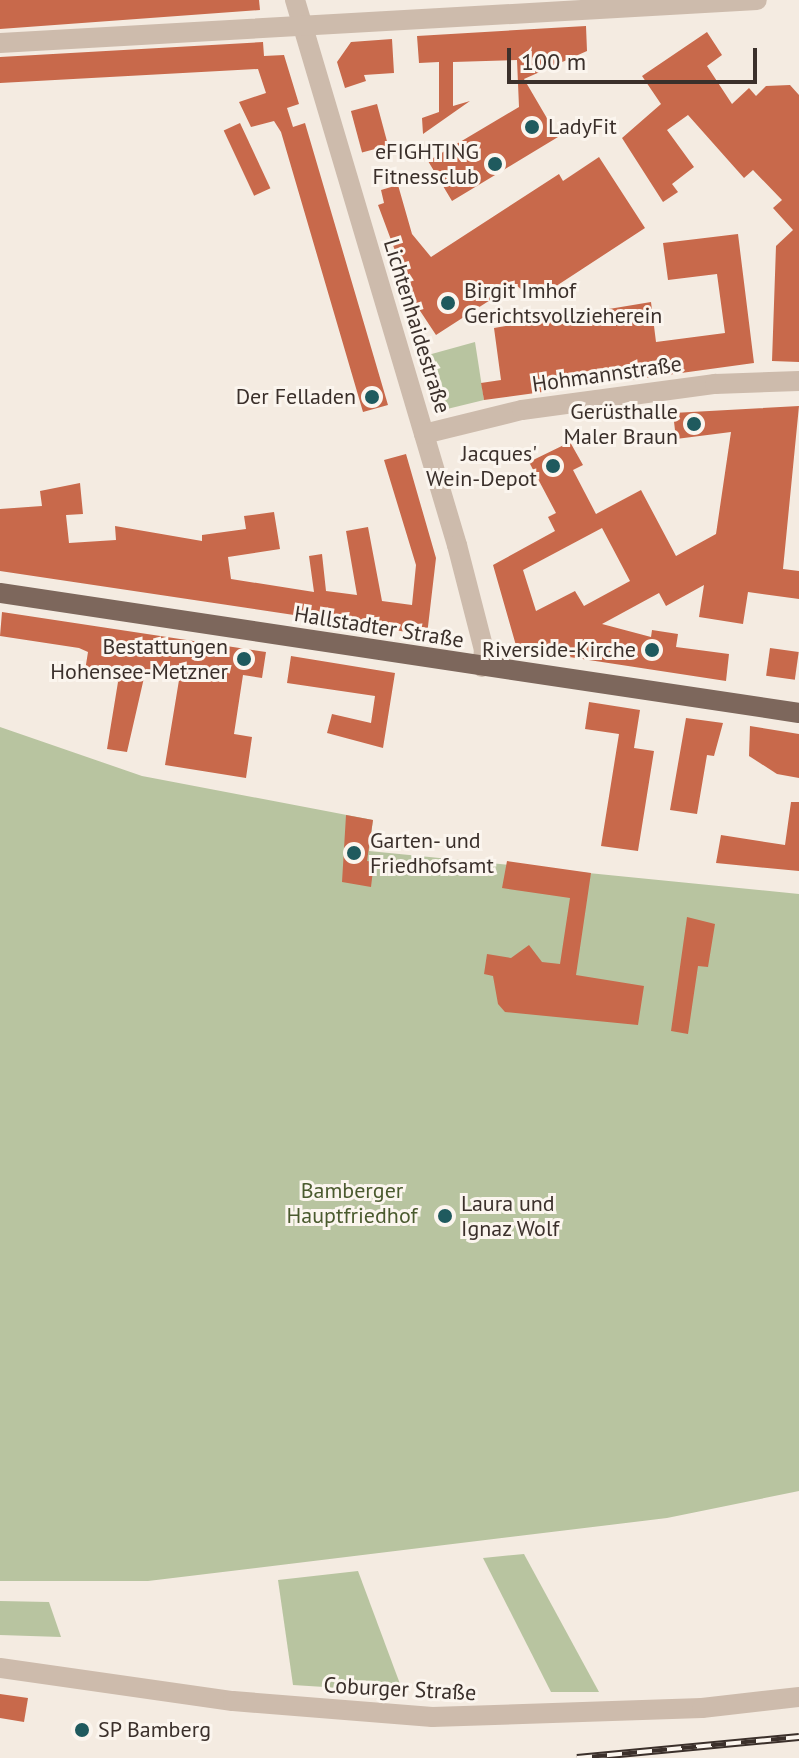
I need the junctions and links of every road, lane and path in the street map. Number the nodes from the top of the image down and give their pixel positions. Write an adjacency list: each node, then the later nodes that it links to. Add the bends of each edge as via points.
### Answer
1 (295, 0): 3 (street, Lichtenhaidestraße)
2 (757, 0): 3 (street)
3 (302, 24): 4 (street); 6 (street, Lichtenhaidestraße)
4 (0, 43)
5 (799, 381): 6 (street, Hohmannstraße, via 715,384 522,410)
6 (424, 434): 8 (street, Lichtenhaidestraße, via 476,619)
7 (0, 593): 8 (main road, Hallstadter Straße)
8 (482, 667): 9 (main road, Hallstadter Straße)
9 (799, 713)
10 (0, 1668): 11 (street, Coburger Straße, via 233,1701 432,1717 625,1712)
11 (799, 1697)

